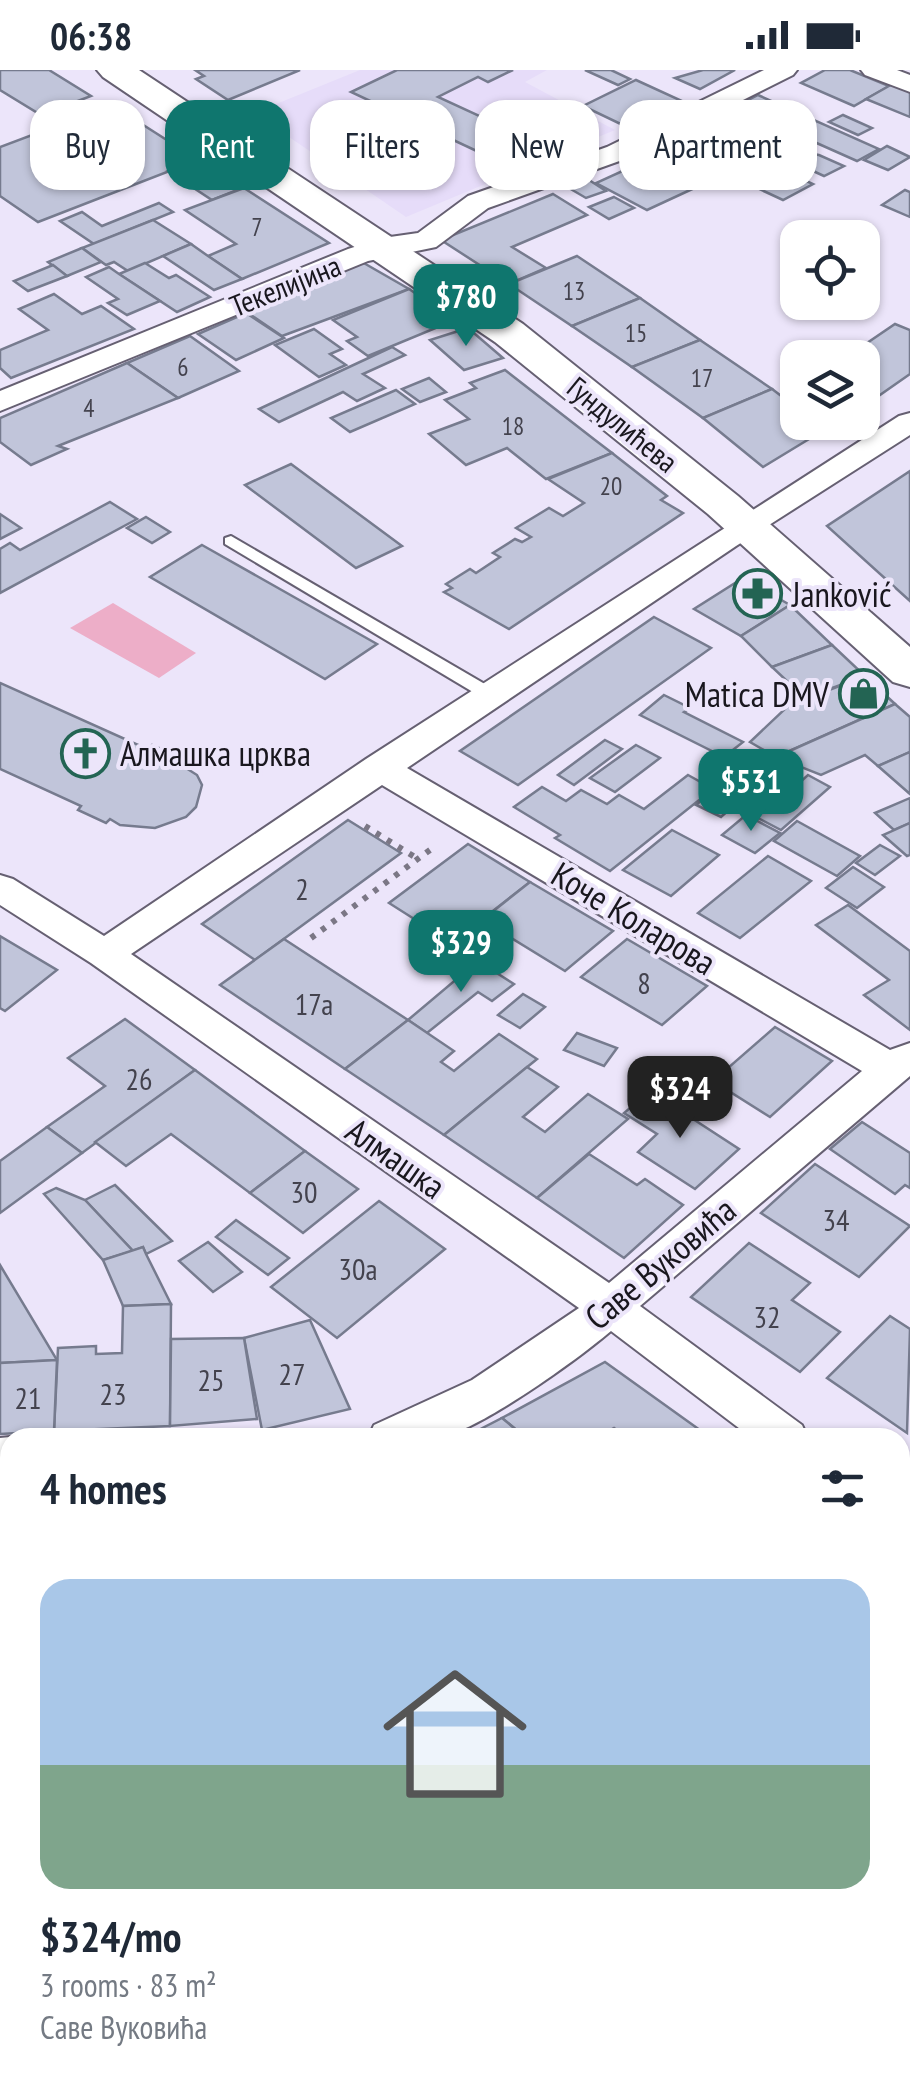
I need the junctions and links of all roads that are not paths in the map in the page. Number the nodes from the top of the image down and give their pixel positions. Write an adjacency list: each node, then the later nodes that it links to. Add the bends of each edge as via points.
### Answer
1 (115, 70): 5 (street, Гундулићева)
2 (784, 70): 5 (street, Текелијина, via 616,153 478,202 426,240)
3 (874, 70): 4 (street)
4 (910, 84)
5 (383, 246): 6 (street, Текелијина); 8 (street, Гундулићева, via 510,333)
6 (0, 402)
7 (910, 422): 8 (street)
8 (746, 525): 10 (street, Гундулићева); 11 (street)
9 (230, 542): 11 (lane)
10 (910, 672)
11 (489, 694): 12 (street)
12 (379, 767): 14 (street); 15 (street, Коче Коларова)
13 (0, 888): 14 (street, Алмашка)
14 (104, 954): 16 (street, Алмашка)
15 (900, 1063): 16 (street, Саве Вуковића)
16 (609, 1306): 17 (street, Саве Вуковића, via 526,1373); 18 (street, Алмашка)
17 (418, 1428)
18 (773, 1428)

